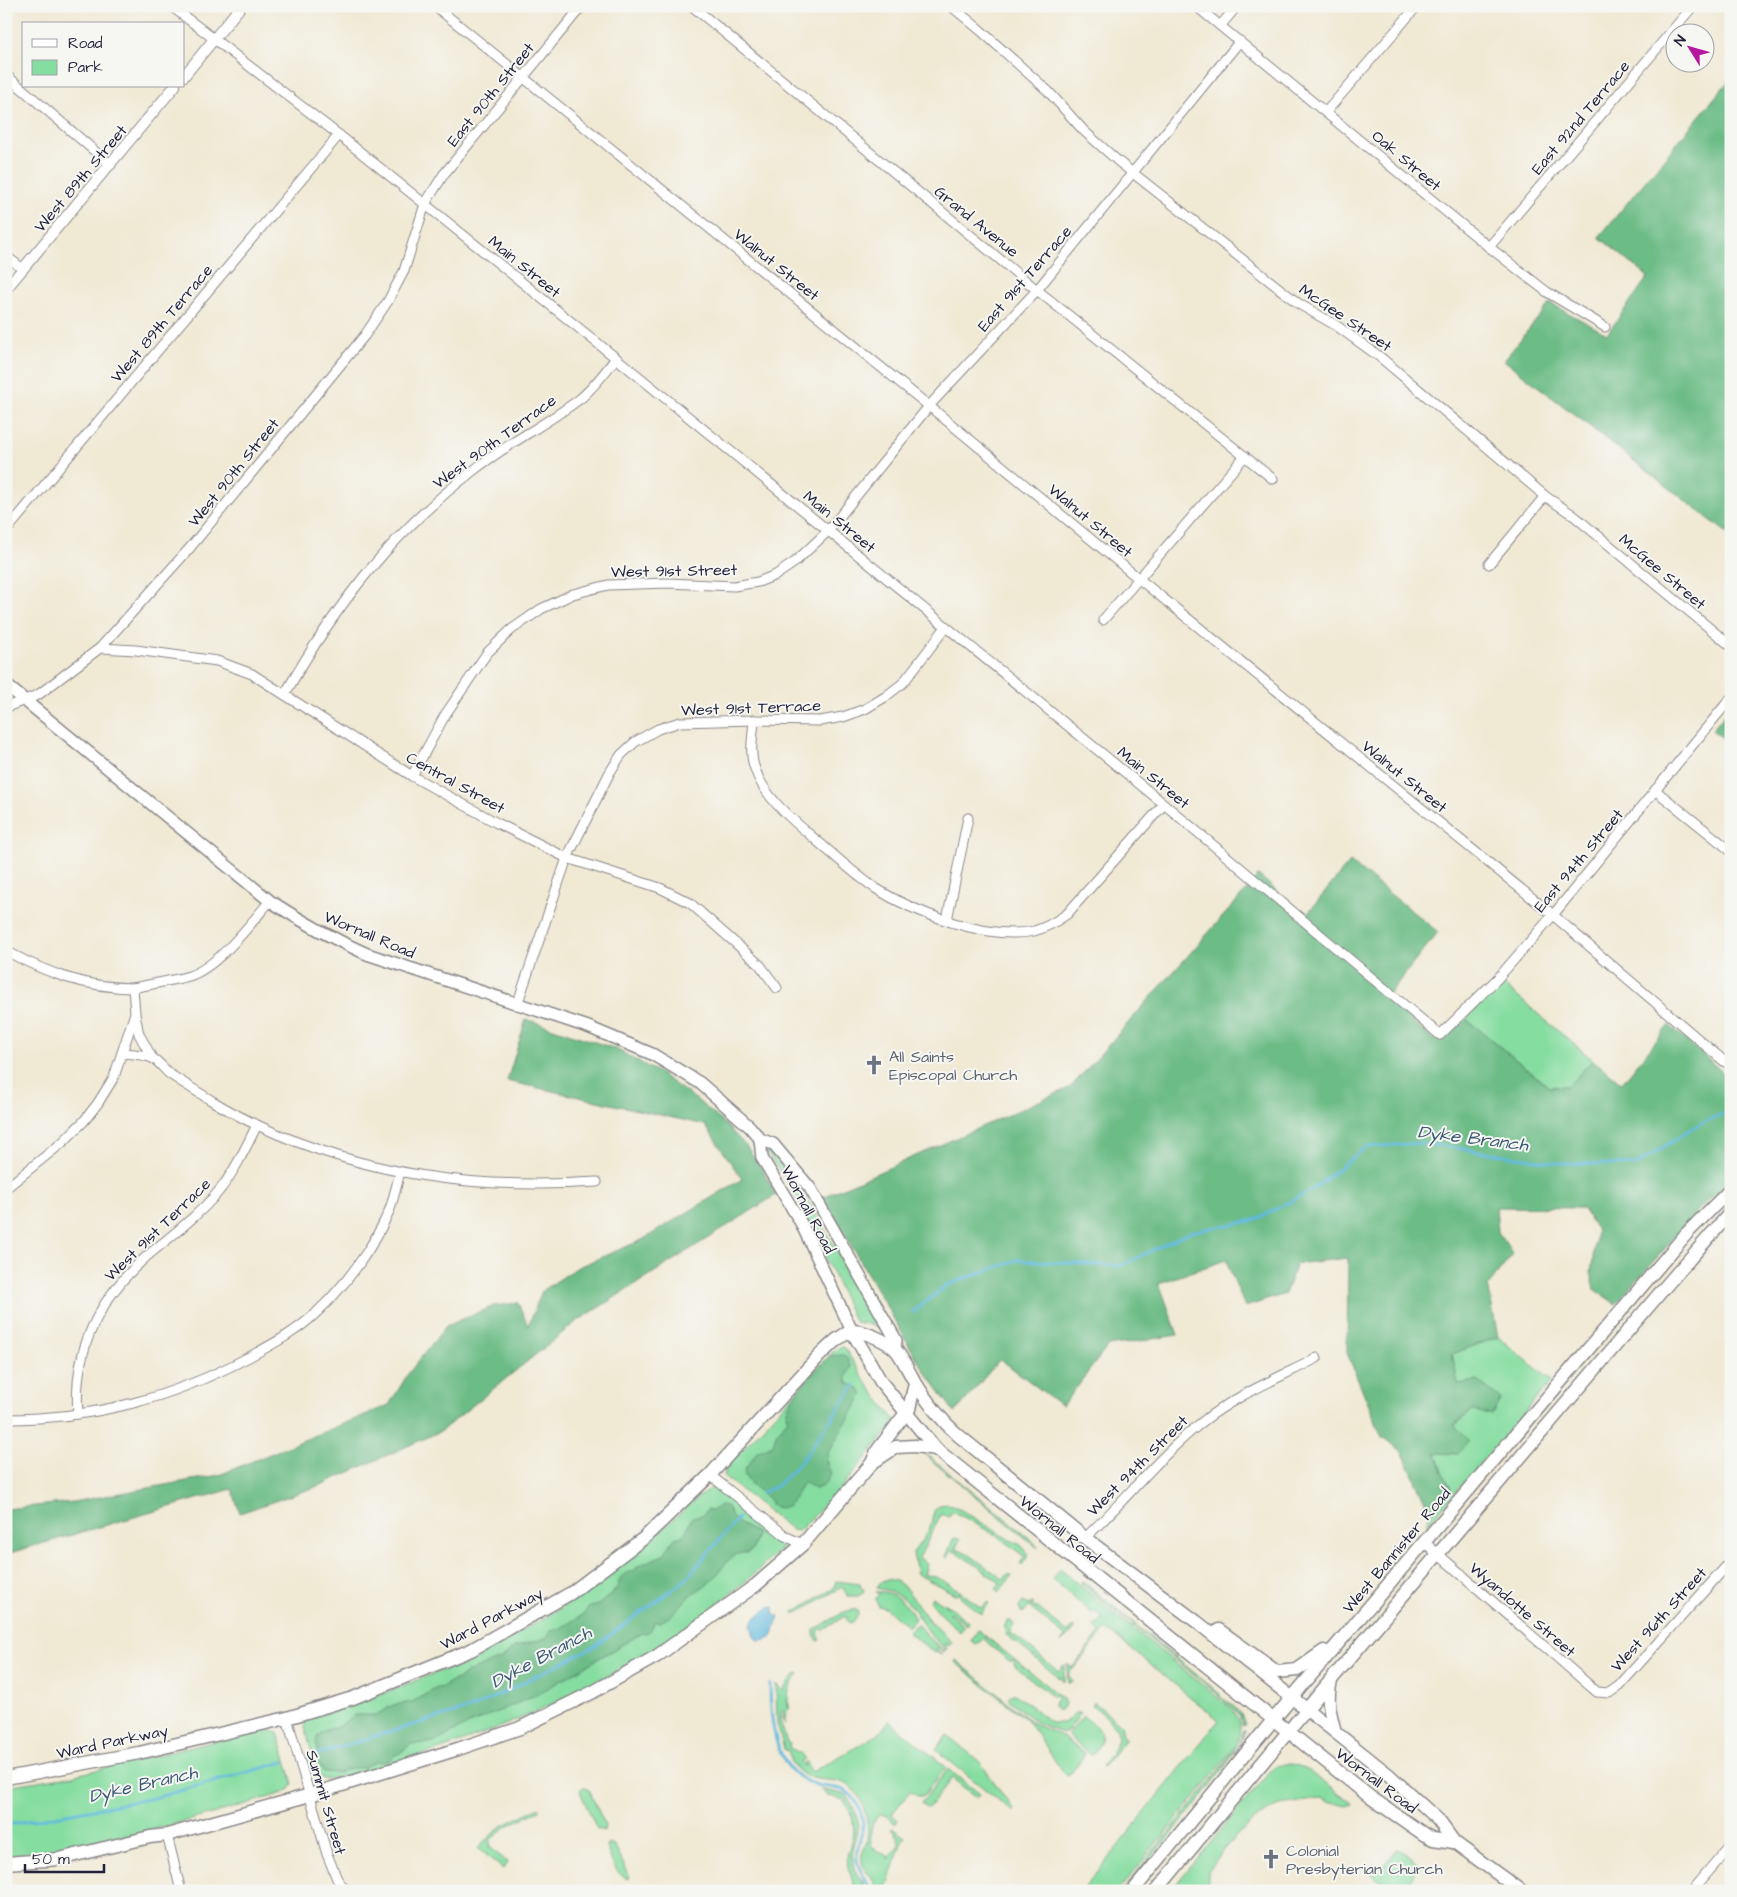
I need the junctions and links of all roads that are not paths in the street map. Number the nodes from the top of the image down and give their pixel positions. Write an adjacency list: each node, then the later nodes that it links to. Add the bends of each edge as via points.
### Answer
1 (171, 6): 12 (street, Main Street)
2 (241, 6): 12 (street)
3 (435, 6): 16 (street, Walnut Street)
4 (582, 6): 16 (street, East 90th Street)
5 (692, 6): 27 (street, Grand Avenue)
6 (951, 6): 21 (street, McGee Street, via 1048,91 1084,131)
7 (1196, 6): 11 (street, Oak Street)
8 (1237, 6): 11 (street)
9 (1417, 6): 18 (street)
10 (1693, 6): 23 (street, East 92nd Terrace)
11 (1221, 25): 13 (street, Oak Street)
12 (214, 38): 15 (street); 19 (street, Main Street)
13 (1240, 41): 18 (street, Oak Street); 21 (street, East 91st Terrace)
14 (6, 75): 20 (street)
15 (185, 75)
16 (523, 78): 22 (street, East 90th Street, via 444,174); 30 (street, Walnut Street)
17 (173, 88): 20 (street, West 89th Street)
18 (1326, 112): 23 (street, Oak Street)
19 (339, 135): 22 (street, Main Street); 34 (street, West 89th Terrace)
20 (111, 165): 25 (street, West 89th Street)
21 (1133, 173): 27 (street, East 91st Terrace); 33 (street, McGee Street, via 1299,304 1338,326 1380,357)
22 (425, 204): 29 (street, Main Street); 41 (street, West 90th Street, via 404,271 365,335 189,549)
23 (1489, 247): 28 (street, Oak Street, via 1547,292)
24 (6, 256): 25 (street)
25 (23, 269): 26 (street, West 89th Street)
26 (6, 289)
27 (1037, 290): 30 (street, East 91st Terrace); 31 (street, Grand Avenue)
28 (1605, 327)
29 (616, 358): 35 (street, Main Street); 43 (street, West 90th Terrace, via 581,397 476,468 400,535 337,610)
30 (929, 406): 35 (street, East 91st Terrace); 37 (street, Walnut Street)
31 (1246, 456): 32 (street, Grand Avenue); 37 (street)
32 (1274, 479)
33 (1545, 496): 36 (street); 40 (street, McGee Street)
34 (6, 531)
35 (828, 531): 39 (street, Main Street); 48 (street, West 91st Street, via 795,562 758,582 734,586 668,582 608,585 573,594 541,609 511,630 487,653 445,715)
36 (1489, 564)
37 (1138, 578): 38 (street); 55 (street, Walnut Street)
38 (1103, 620)
39 (946, 627): 47 (street, West 91st Terrace, via 903,682 885,698 865,709 820,721); 50 (street, Main Street)
40 (1731, 646)
41 (100, 648): 43 (street, Central Street, via 217,661 252,674); 45 (street, West 90th Street, via 38,695)
42 (6, 685): 45 (main road, Wornall Road)
43 (285, 694): 48 (street, Central Street)
44 (1731, 698): 49 (street, East 94th Street)
45 (25, 700): 46 (street, West 90th Street); 54 (main road, Wornall Road)
46 (6, 709)
47 (754, 720): 53 (street, West 91st Terrace, via 680,722 658,729 635,742 610,772); 56 (street, via 754,769 766,792 780,807 876,888 923,912)
48 (412, 776): 53 (street, Central Street)
49 (1655, 790): 52 (street); 55 (street, East 94th Street)
50 (1164, 804): 56 (street, via 1067,914 1054,923 1014,933); 62 (street, Main Street)
51 (968, 818): 56 (street)
52 (1731, 851)
53 (567, 858): 59 (street, Central Street, via 660,888 690,903 760,965); 60 (street, West 91st Terrace)
54 (270, 900): 58 (street, via 236,941 204,967 191,975); 60 (main road, Wornall Road, via 312,927 367,954)
55 (1552, 915): 62 (street, East 94th Street, via 1498,978); 65 (street, Walnut Street)
56 (947, 920)
57 (7, 953): 58 (street, via 80,983)
58 (133, 988): 61 (street)
59 (777, 988)
60 (517, 1005): 67 (main road, Wornall Road, via 588,1027 676,1067 725,1104)
61 (135, 1013): 63 (street); 64 (street, via 139,1034)
62 (1440, 1035)
63 (122, 1053): 64 (street); 70 (street, via 114,1077 84,1120 63,1142)
64 (152, 1058): 66 (street, via 180,1081)
65 (1725, 1062)
66 (257, 1125): 68 (street, via 328,1153); 77 (street, West 91st Terrace, via 233,1172 219,1191 194,1218 129,1274 99,1314 78,1366)
67 (760, 1139): 73 (main road, Wornall Road, via 762,1158 801,1224); 74 (main road, Wornall Road, via 773,1144 810,1188 896,1340)
68 (400, 1172): 69 (street, via 503,1184); 77 (street, via 390,1208 360,1263 331,1298 288,1336 223,1371 178,1389 139,1403)
69 (597, 1182)
70 (6, 1188)
71 (1731, 1189): 84 (main road, West Bannister Road, via 1687,1233)
72 (1731, 1212): 86 (main road)
73 (852, 1331): 74 (main road, via 864,1332); 78 (main road, Wornall Road, via 881,1382); 82 (main road, Ward Parkway, via 820,1355)
74 (895, 1349): 76 (main road, Wornall Road)
75 (1317, 1358): 83 (street, West 94th Street, via 1231,1402 1202,1421 1179,1440)
76 (915, 1383): 78 (main road); 83 (main road, Wornall Road, via 943,1421 958,1435)
77 (78, 1414): 79 (street)
78 (906, 1414): 80 (main road, Wornall Road); 81 (main road, via 877,1451)
79 (6, 1419)
80 (936, 1449): 81 (main road, via 896,1447); 95 (main road, Wornall Road)
81 (872, 1463): 85 (main road)
82 (710, 1475): 85 (street, via 787,1537); 94 (main road, Ward Parkway, via 644,1538 571,1593 471,1650 353,1698)
83 (1085, 1538): 88 (main road, Wornall Road)
84 (1424, 1542): 86 (street, Wyandotte Street); 89 (main road, West Bannister Road)
85 (803, 1544): 99 (main road, via 756,1585 657,1656 594,1692 520,1728)
86 (1438, 1554): 90 (main road); 91 (street, Wyandotte Street, via 1590,1688)
87 (1731, 1561): 91 (street, West 96th Street, via 1619,1686)
88 (1197, 1622): 89 (main road, via 1215,1627 1277,1672 1297,1670); 92 (main road, Wornall Road)
89 (1347, 1632): 92 (main road, West Bannister Road)
90 (1331, 1680): 93 (main road); 97 (main road, via 1328,1707)
91 (1605, 1693)
92 (1292, 1698): 93 (main road, Wornall Road); 95 (main road, West Bannister Road)
93 (1306, 1710): 96 (main road); 97 (main road, Wornall Road)
94 (287, 1718): 98 (main road, Ward Parkway); 99 (street, Summit Street)
95 (1273, 1720): 96 (main road, Wornall Road); 106 (main road, West Bannister Road)
96 (1288, 1732): 101 (main road, Wornall Road, via 1424,1835); 107 (main road)
97 (1335, 1732): 101 (main road, Wornall Road, via 1396,1781 1438,1820)
98 (6, 1778)
99 (310, 1795): 100 (main road); 105 (street, Summit Street, via 332,1869)
100 (167, 1835): 103 (main road, via 59,1858); 104 (street)
101 (1454, 1842): 108 (main road, Wornall Road)
102 (1731, 1845): 109 (street)
103 (6, 1863)
104 (180, 1891)
105 (346, 1891)
106 (1133, 1891)
107 (1156, 1891)
108 (1521, 1891)
109 (1692, 1891)

